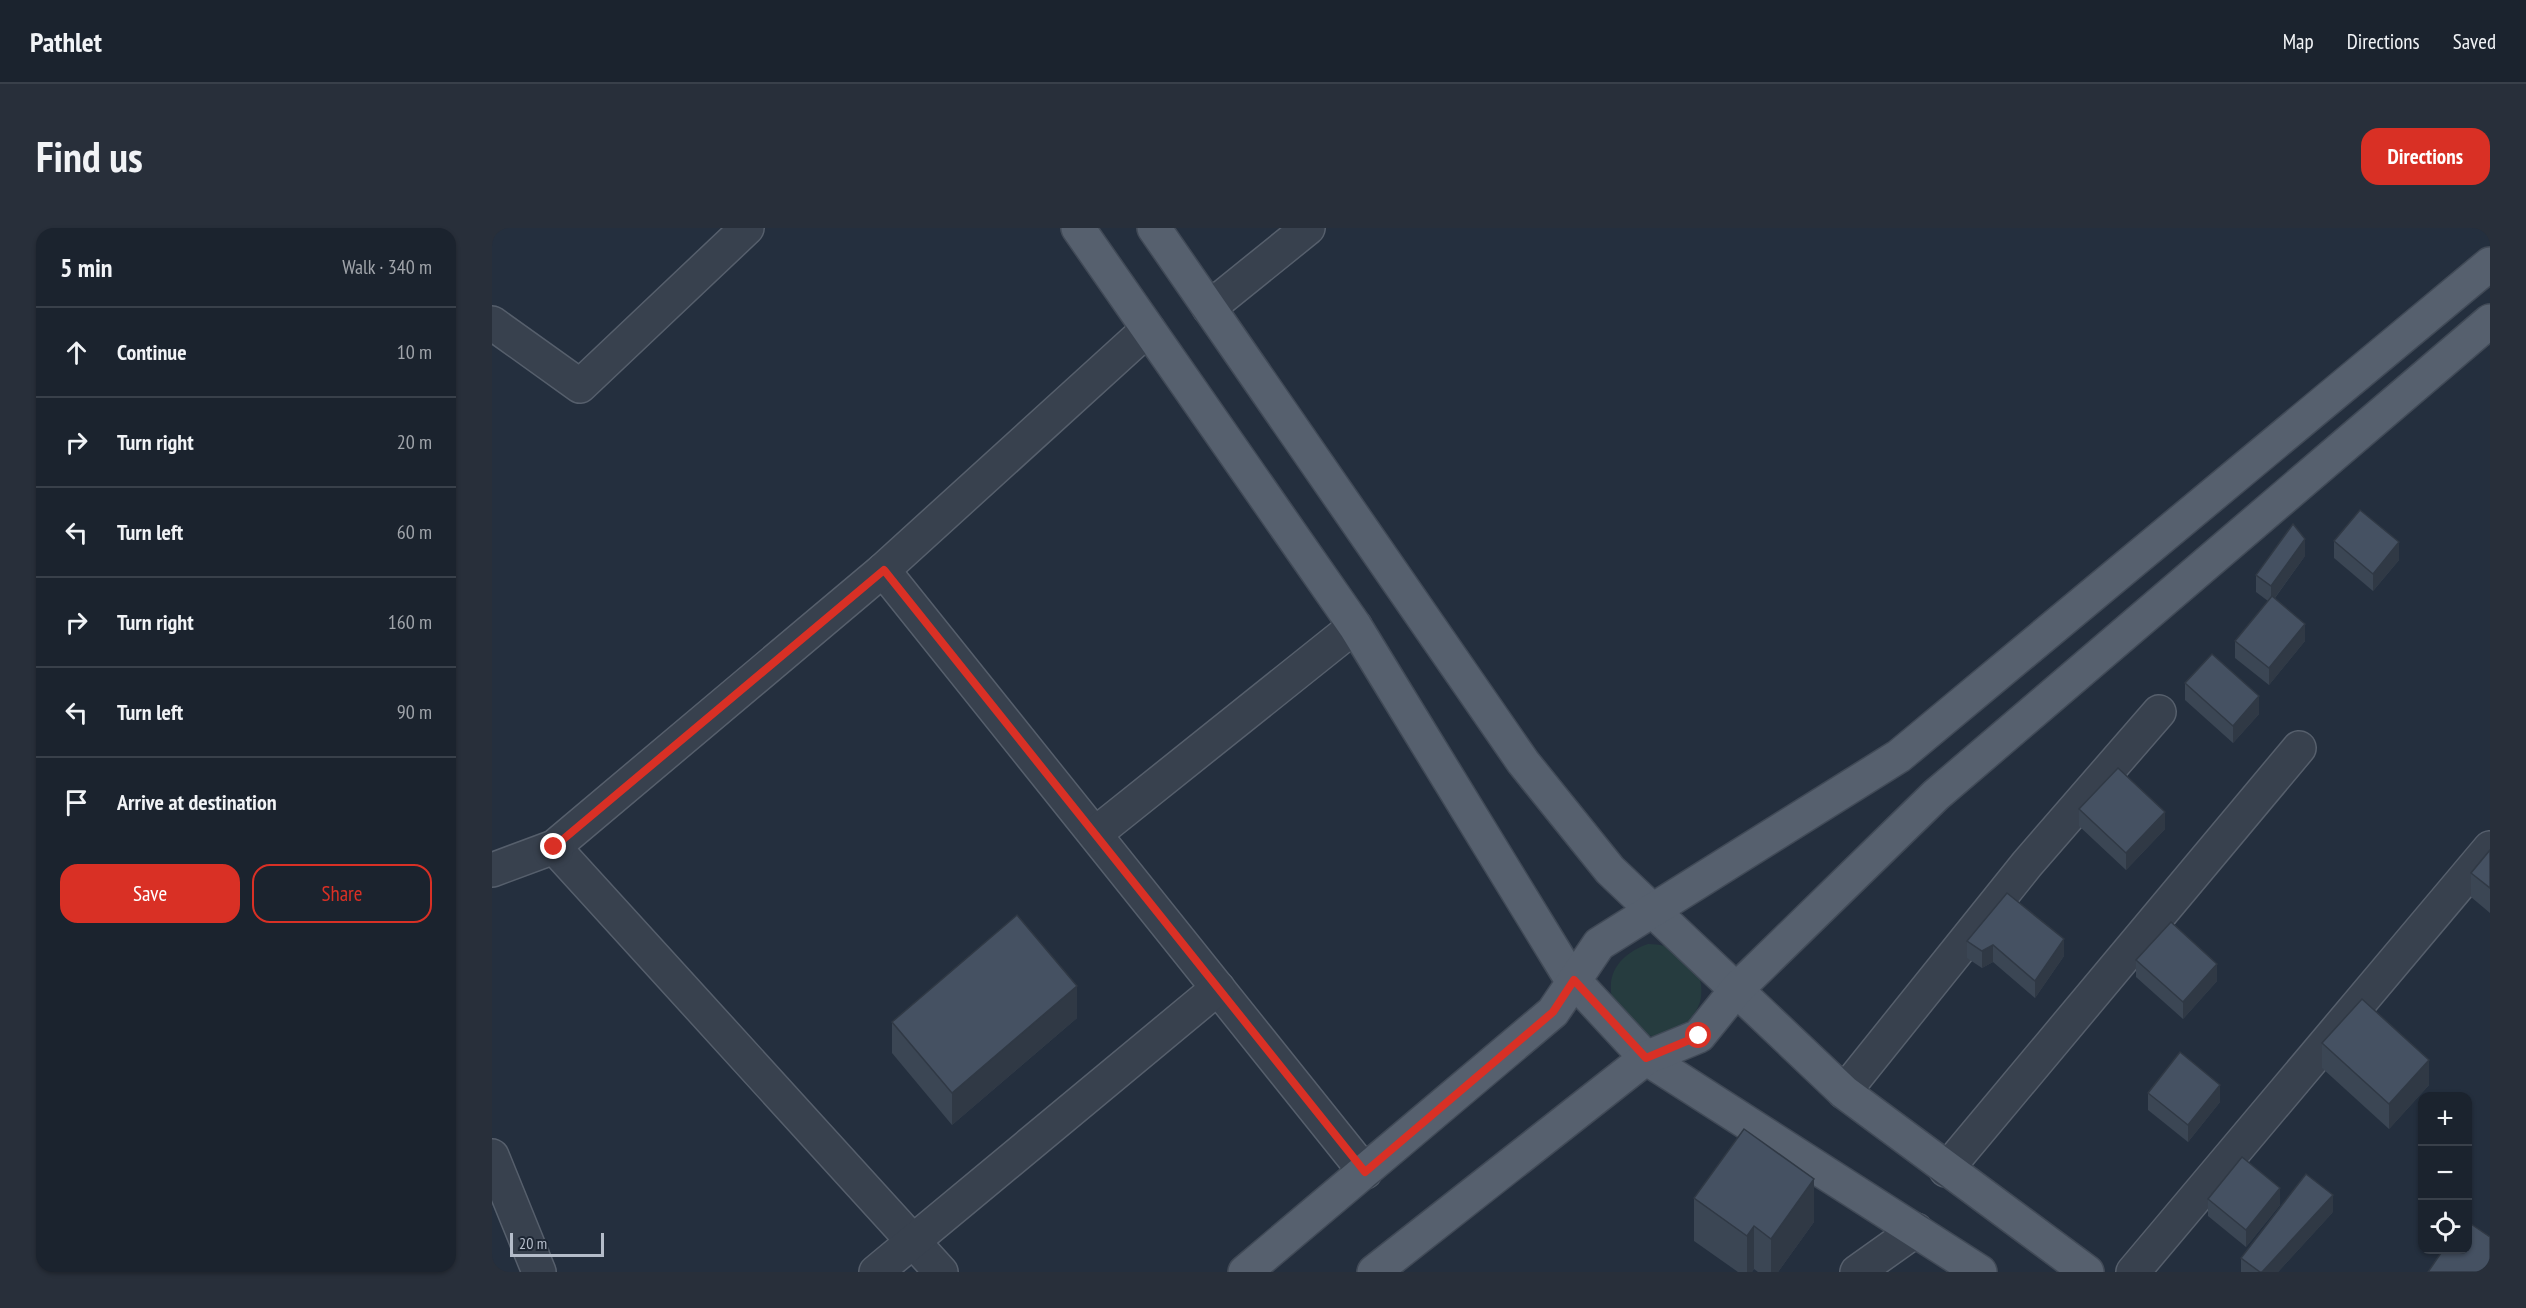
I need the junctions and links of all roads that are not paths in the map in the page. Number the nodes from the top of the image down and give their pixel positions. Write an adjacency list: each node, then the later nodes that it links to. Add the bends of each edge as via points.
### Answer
1 (747, 228): 8 (street, via 580,386)
2 (1078, 228): 9 (main road)
3 (1154, 228): 6 (main road)
4 (1308, 228): 6 (street)
5 (2490, 264): 18 (main road, via 1899,756)
6 (1209, 308): 18 (main road, via 1522,762 1610,870)
7 (2490, 321): 21 (main road, via 1936,795)
8 (492, 323)
9 (1148, 329): 10 (street); 11 (main road)
10 (884, 570): 14 (street); 15 (street)
11 (1355, 626): 14 (street); 19 (main road)
12 (2159, 712): 23 (street, via 2027,864)
13 (2299, 748): 25 (street)
14 (1095, 834): 20 (street)
15 (554, 847): 17 (street); 28 (street)
16 (2490, 848): 37 (street)
17 (492, 870)
18 (1653, 911): 19 (main road, via 1599,944); 21 (main road)
19 (1574, 980): 22 (main road); 26 (main road, via 1553,1012)
20 (1218, 988): 26 (street); 28 (street)
21 (1736, 990): 22 (main road, via 1699,1036); 23 (main road)
22 (1646, 1058): 27 (main road); 33 (main road)
23 (1844, 1092): 25 (main road)
24 (492, 1156): 29 (street)
25 (1946, 1170): 36 (main road)
26 (1365, 1172): 32 (main road)
27 (1916, 1230): 34 (street); 35 (main road)
28 (913, 1241): 30 (street); 31 (street)
29 (539, 1272)
30 (876, 1272)
31 (941, 1272)
32 (1245, 1272)
33 (1374, 1272)
34 (1857, 1272)
35 (1980, 1272)
36 (2087, 1272)
37 (2133, 1272)

